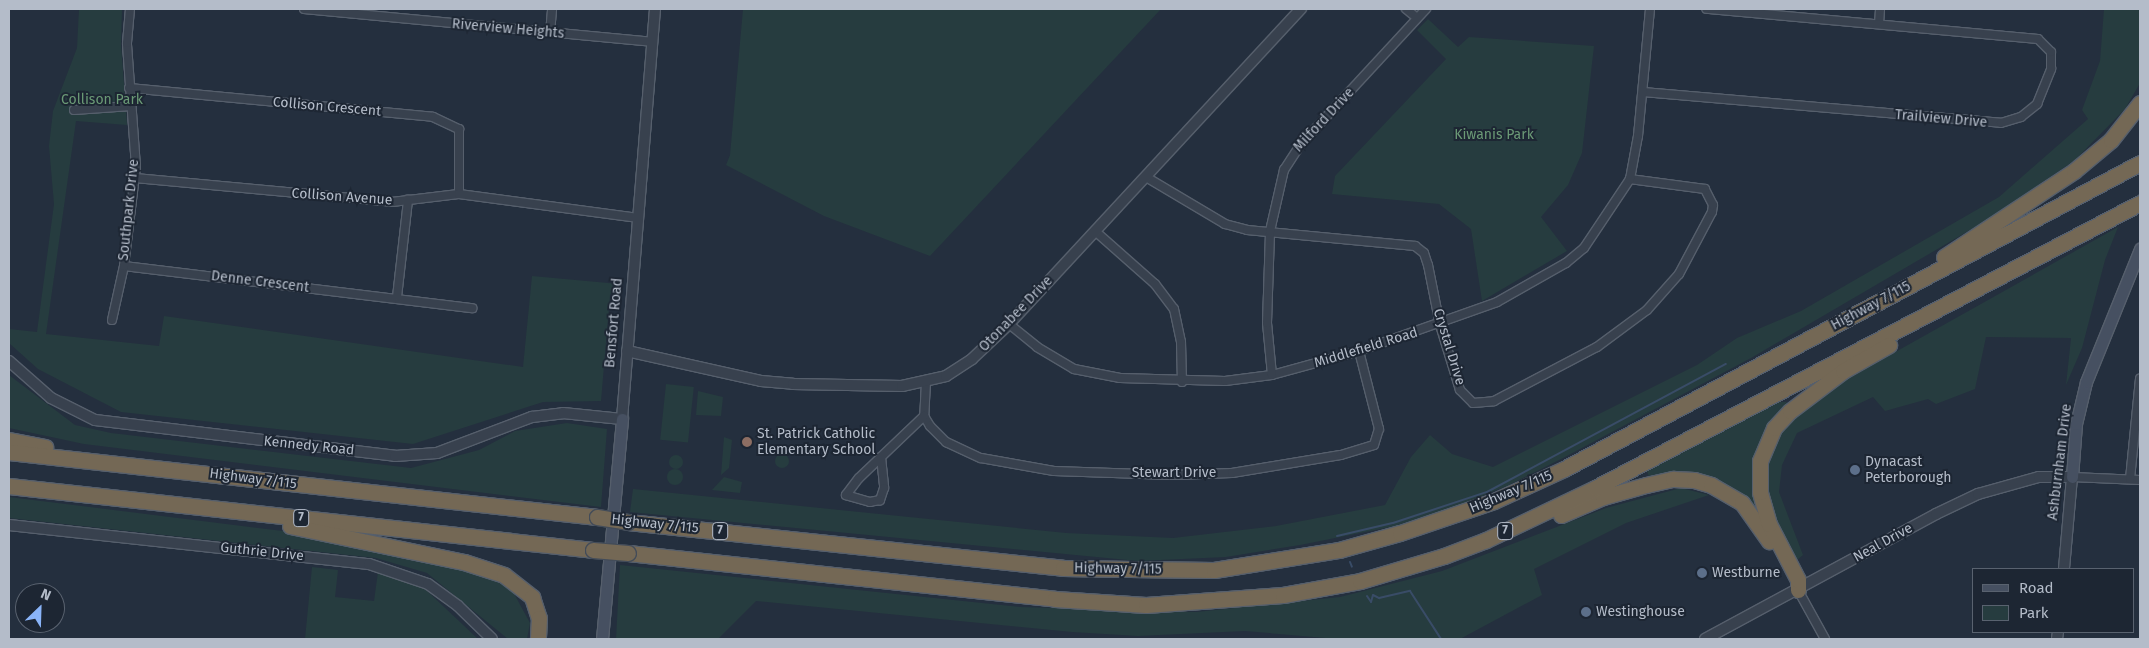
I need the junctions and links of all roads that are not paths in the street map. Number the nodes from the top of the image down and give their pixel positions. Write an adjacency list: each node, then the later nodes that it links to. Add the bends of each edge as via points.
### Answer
1 (130, 9): 16 (street, Southpark Drive, via 127,43)
2 (304, 9): 14 (street, Riverview Heights)
3 (552, 9): 14 (street)
4 (655, 9): 15 (street, Bensfort Road)
5 (1301, 9): 22 (street, Otonabee Drive)
6 (1406, 9): 12 (street)
7 (1426, 9): 12 (street, Milford Drive)
8 (1650, 9): 17 (street, Middlefield Road)
9 (1706, 9): 11 (street, Trailview Drive)
10 (1880, 9): 13 (street)
11 (1748, 10): 13 (street, Trailview Drive)
12 (1417, 18): 30 (street, Milford Drive, via 1290,156)
13 (1879, 24): 17 (street, Trailview Drive, via 2038,40 2051,52 2046,87 2037,104 2021,117 1981,124)
14 (550, 33): 15 (street, Riverview Heights)
15 (651, 42): 28 (street, Bensfort Road)
16 (129, 88): 19 (street, Southpark Drive); 25 (street, Collison Crescent, via 433,117 458,129)
17 (1643, 92): 24 (street, Middlefield Road)
18 (2140, 103): 39 (highway, via 2111,140 2074,171 1912,277 1846,312)
19 (131, 106): 20 (street); 23 (street, Southpark Drive)
20 (74, 110)
21 (2140, 163): 39 (highway, Highway 7/115 / 7)
22 (1146, 177): 29 (street, Otonabee Drive); 30 (street, Crystal Drive, via 1225,224)
23 (135, 178): 26 (street, Collison Avenue, via 392,202); 32 (street, Southpark Drive)
24 (1630, 179): 38 (street, Middlefield Road, via 1599,230 1566,263 1497,302); 38 (street, Crystal Drive, via 1705,189 1713,205 1679,274 1626,329 1573,362 1494,401 1473,403 1460,390)
25 (459, 194): 26 (street, Collison Avenue); 28 (street, Collison Avenue)
26 (408, 200): 34 (street)
27 (2140, 202): 33 (highway, 7)
28 (638, 218): 40 (street, Bensfort Road)
29 (1095, 231): 37 (street, Otonabee Drive); 46 (street, via 1155,284 1174,309 1181,342)
30 (1270, 231): 38 (street, Crystal Drive, via 1415,246 1424,254 1428,265); 43 (street, Milford Drive, via 1267,322)
31 (2140, 249): 53 (main road, Ashburnham Drive, via 2086,382 2076,424)
32 (124, 266): 34 (street, Denne Crescent); 36 (street, Southpark Drive)
33 (1973, 290): 59 (highway, 7, via 1595,488); 61 (highway, via 1956,305 1843,371 1811,394 1774,428 1760,461 1760,492 1769,524 1798,580)
34 (397, 297): 35 (street, Denne Crescent)
35 (472, 308)
36 (112, 320)
37 (1009, 324): 45 (street, Otonabee Drive, via 960,368); 46 (street, Middlefield Road, via 1037,348 1074,368 1120,378)
38 (1440, 325): 41 (street, Middlefield Road)
39 (1812, 337): 52 (highway, Highway 7/115 / 7, bridge, via 1564,469 1494,502 1400,533 1274,562 1214,570 1063,568)
40 (627, 351): 45 (street, Otonabee Drive, via 761,381 855,386); 48 (street, Bensfort Road)
41 (1359, 351): 43 (street, Middlefield Road); 47 (street, Stewart Drive, via 1379,429 1374,445 1341,455 1266,468 1172,475 1013,466 981,458 946,442)
42 (9, 361): 48 (street, Kennedy Road, via 51,398 95,420 395,456 443,452 532,417 563,413)
43 (1272, 375): 46 (street, Middlefield Road)
44 (2140, 378): 54 (street)
45 (926, 382): 47 (street)
46 (1182, 382)
47 (924, 416): 51 (street)
48 (622, 419): 64 (main road, Bensfort Road)
49 (9, 440): 52 (highway)
50 (9, 452): 52 (highway, Highway 7/115 / 7)
51 (881, 457): 51 (street, via 859,478 846,495 870,502 880,500 884,488)
52 (186, 471)
53 (2072, 477): 54 (street); 60 (street, Ashburnham Drive); 61 (street, Neal Drive, via 2039,476 1978,494)
54 (2130, 479): 55 (street)
55 (2140, 480)
56 (9, 486): 57 (highway, 7)
57 (211, 508): 59 (highway, 7, bridge, via 1055,599 1146,605 1283,595 1360,581); 63 (highway, via 244,519 327,532 504,574 532,597 539,618)
58 (9, 525): 62 (street, Guthrie Drive, via 369,564 428,584 458,606)
59 (1486, 540): 61 (highway, via 1525,530 1603,497 1637,487 1673,479 1694,480 1711,485 1742,503 1766,535 1791,585)
60 (2064, 568)
61 (1798, 590): 65 (street, Neal Drive); 66 (street)
62 (492, 639)
63 (538, 639)
64 (602, 639)
65 (1705, 639)
66 (1825, 639)

